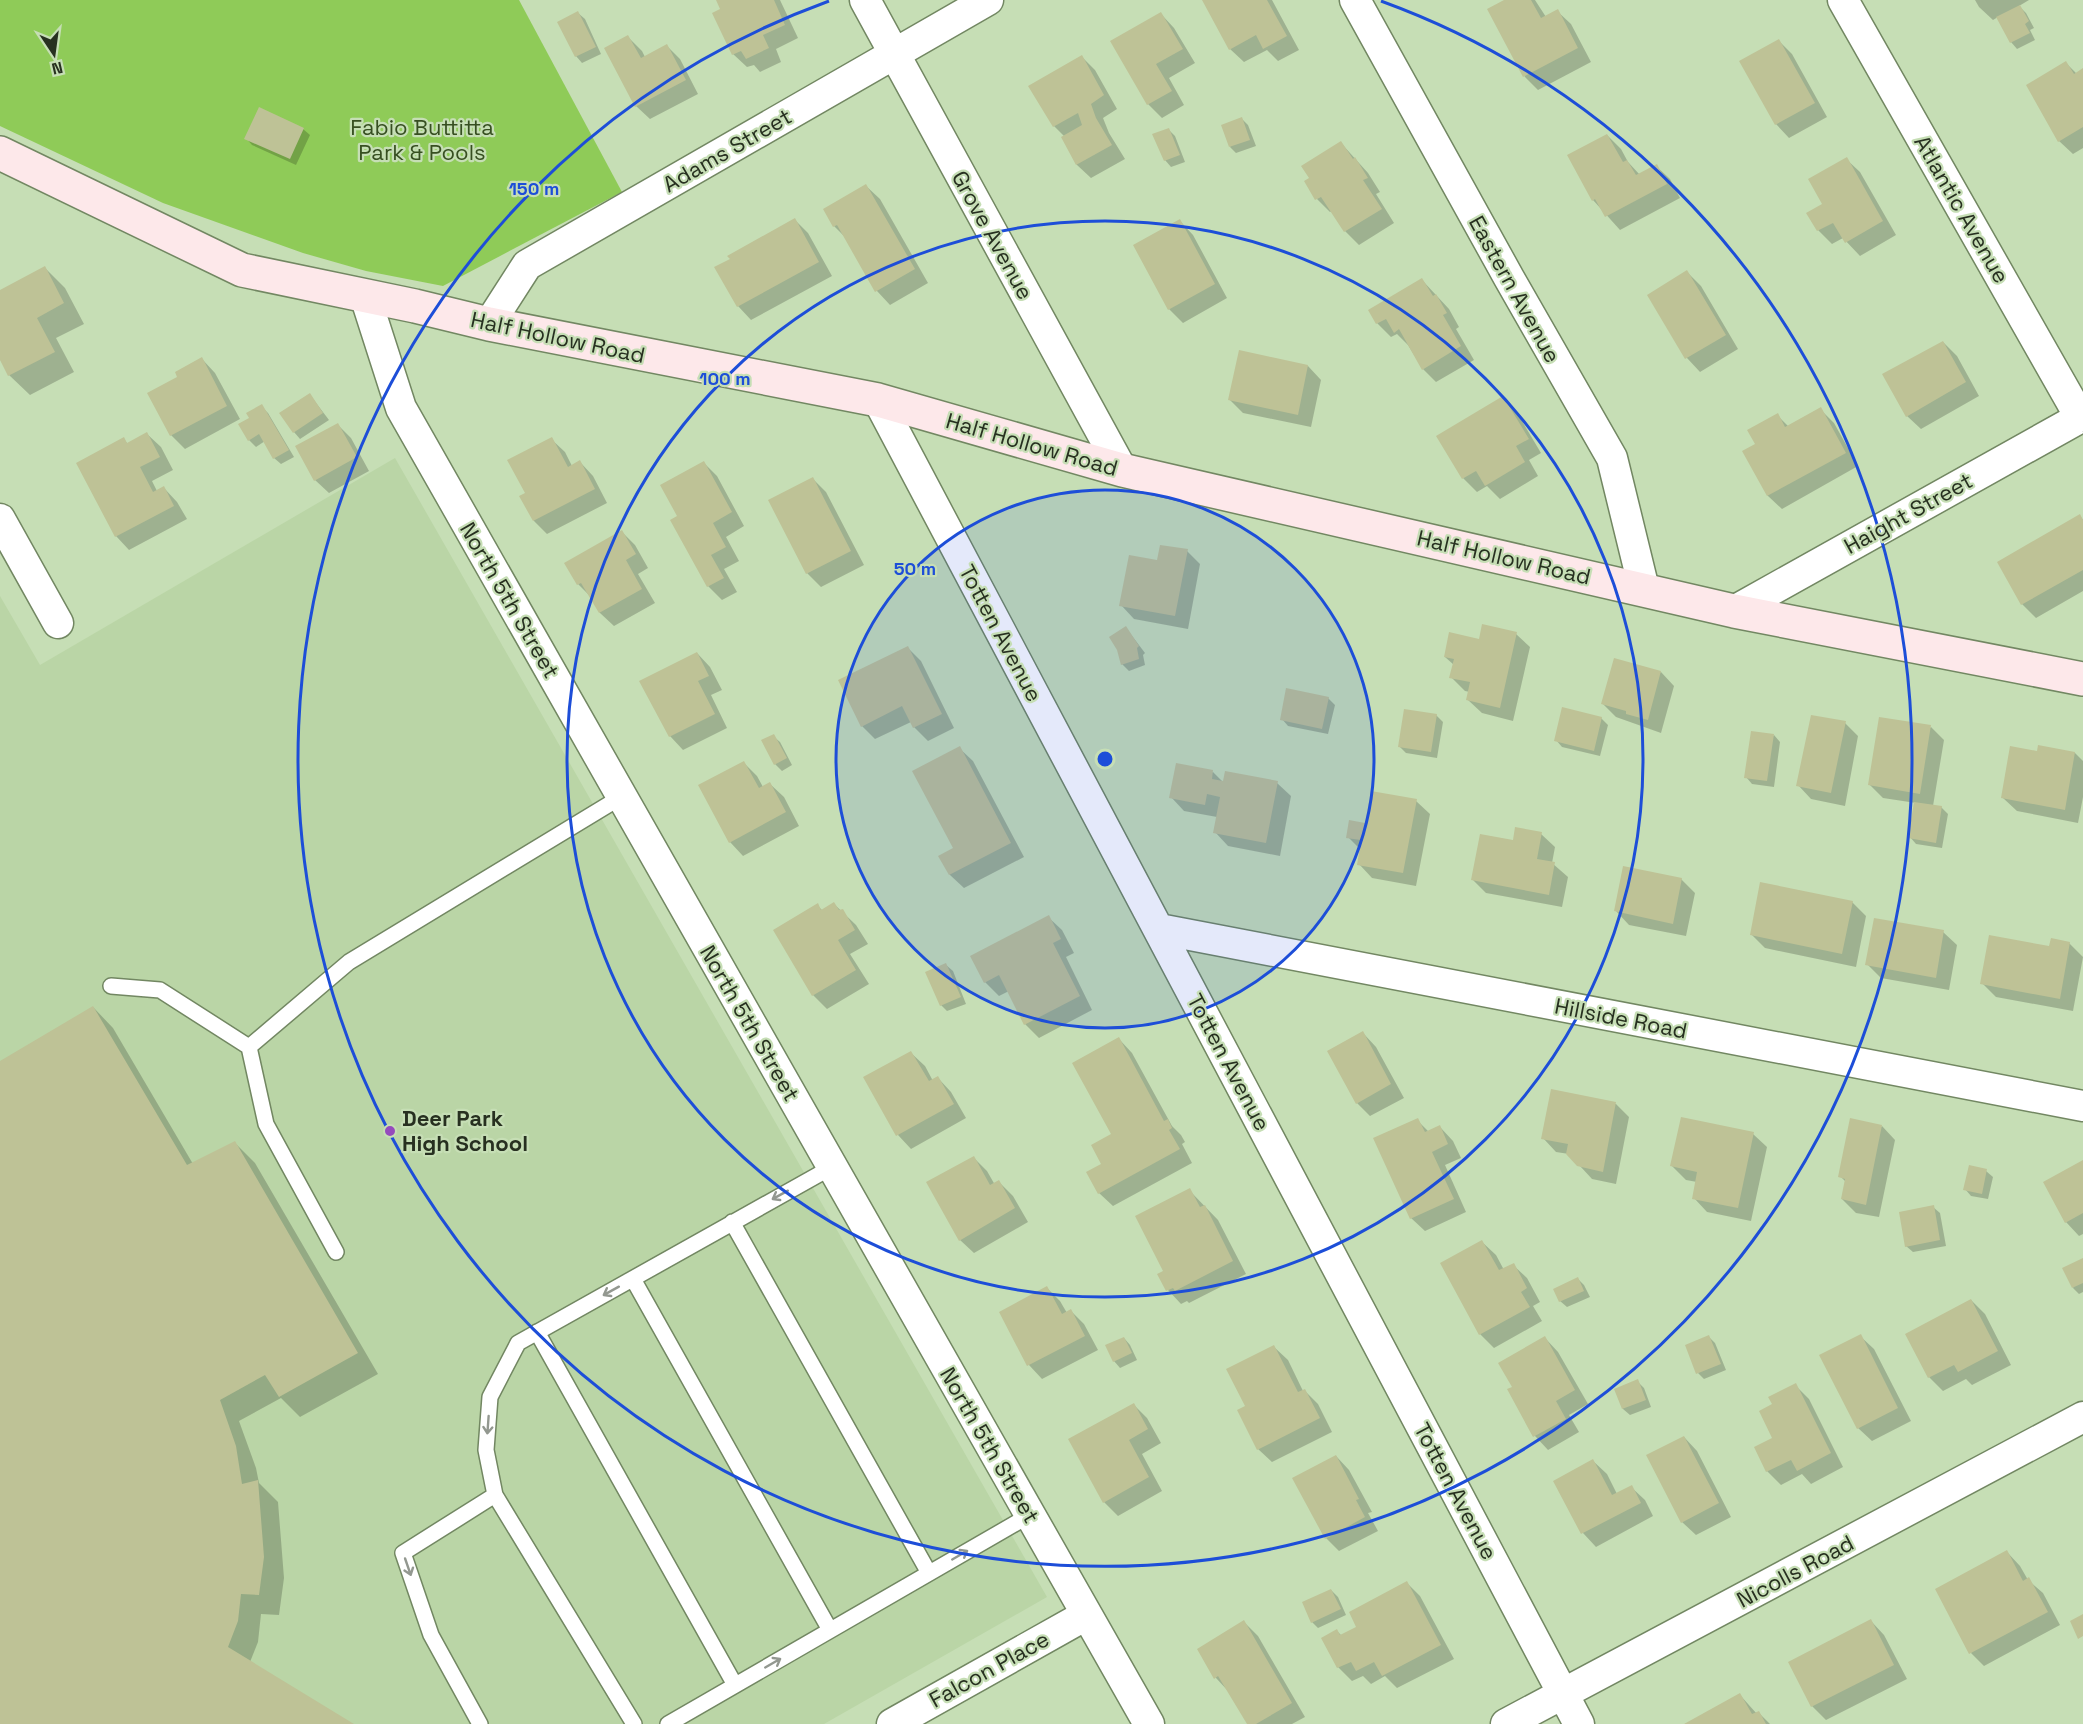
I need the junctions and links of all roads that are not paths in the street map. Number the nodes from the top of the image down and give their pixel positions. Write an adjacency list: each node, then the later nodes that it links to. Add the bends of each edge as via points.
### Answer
1 (865, 0): 5 (street, Grove Avenue)
2 (988, 0): 5 (street, Adams Street)
3 (1355, 0): 13 (street, Eastern Avenue, via 1612,458)
4 (1843, 0): 10 (street, Atlantic Avenue)
5 (894, 54): 8 (street, Adams Street, via 528,265); 11 (street, Grove Avenue)
6 (0, 153): 7 (street, Half Hollow Road, via 242,270)
7 (368, 304): 8 (street, Half Hollow Road); 17 (street, North 5th Street, via 401,408)
8 (489, 324): 9 (street, Half Hollow Road)
9 (878, 400): 11 (street, Half Hollow Road); 18 (street, Totten Avenue)
10 (2082, 417): 14 (street, Haight Street)
11 (1122, 470): 13 (street, Half Hollow Road)
12 (0, 519): 15 (street)
13 (1644, 589): 14 (street, Half Hollow Road)
14 (1734, 611): 16 (street, Half Hollow Road)
15 (58, 623)
16 (2083, 680)
17 (621, 797): 20 (lane, via 349,962); 22 (street, North 5th Street)
18 (1159, 929): 21 (street, Hillside Road); 34 (street, Totten Avenue)
19 (111, 986): 20 (lane, via 160,990)
20 (249, 1047): 24 (lane, via 266,1124)
21 (2083, 1106)
22 (832, 1167): 23 (lane, one-way to 23); 29 (street, North 5th Street)
23 (732, 1222): 25 (lane); 30 (lane)
24 (336, 1252)
25 (633, 1279): 26 (lane, one-way to 26); 32 (lane)
26 (537, 1332): 28 (lane, one-way to 28, via 518,1343 490,1397 486,1450); 33 (lane)
27 (2083, 1417): 34 (street, Nicolls Road)
28 (495, 1496): 35 (lane, one-way to 35, via 403,1553 431,1635); 36 (lane)
29 (1030, 1515): 30 (lane, one-way to 29); 31 (street, North 5th Street)
30 (929, 1573): 32 (lane)
31 (1086, 1615): 38 (street, Falcon Place); 39 (street, North 5th Street)
32 (831, 1630): 33 (lane, one-way to 32)
33 (735, 1685): 37 (lane)
34 (1563, 1694): 40 (street, Nicolls Road); 41 (street, Totten Avenue)
35 (480, 1724)
36 (634, 1724)
37 (668, 1724)
38 (892, 1724)
39 (1149, 1724)
40 (1506, 1724)
41 (1579, 1724)

